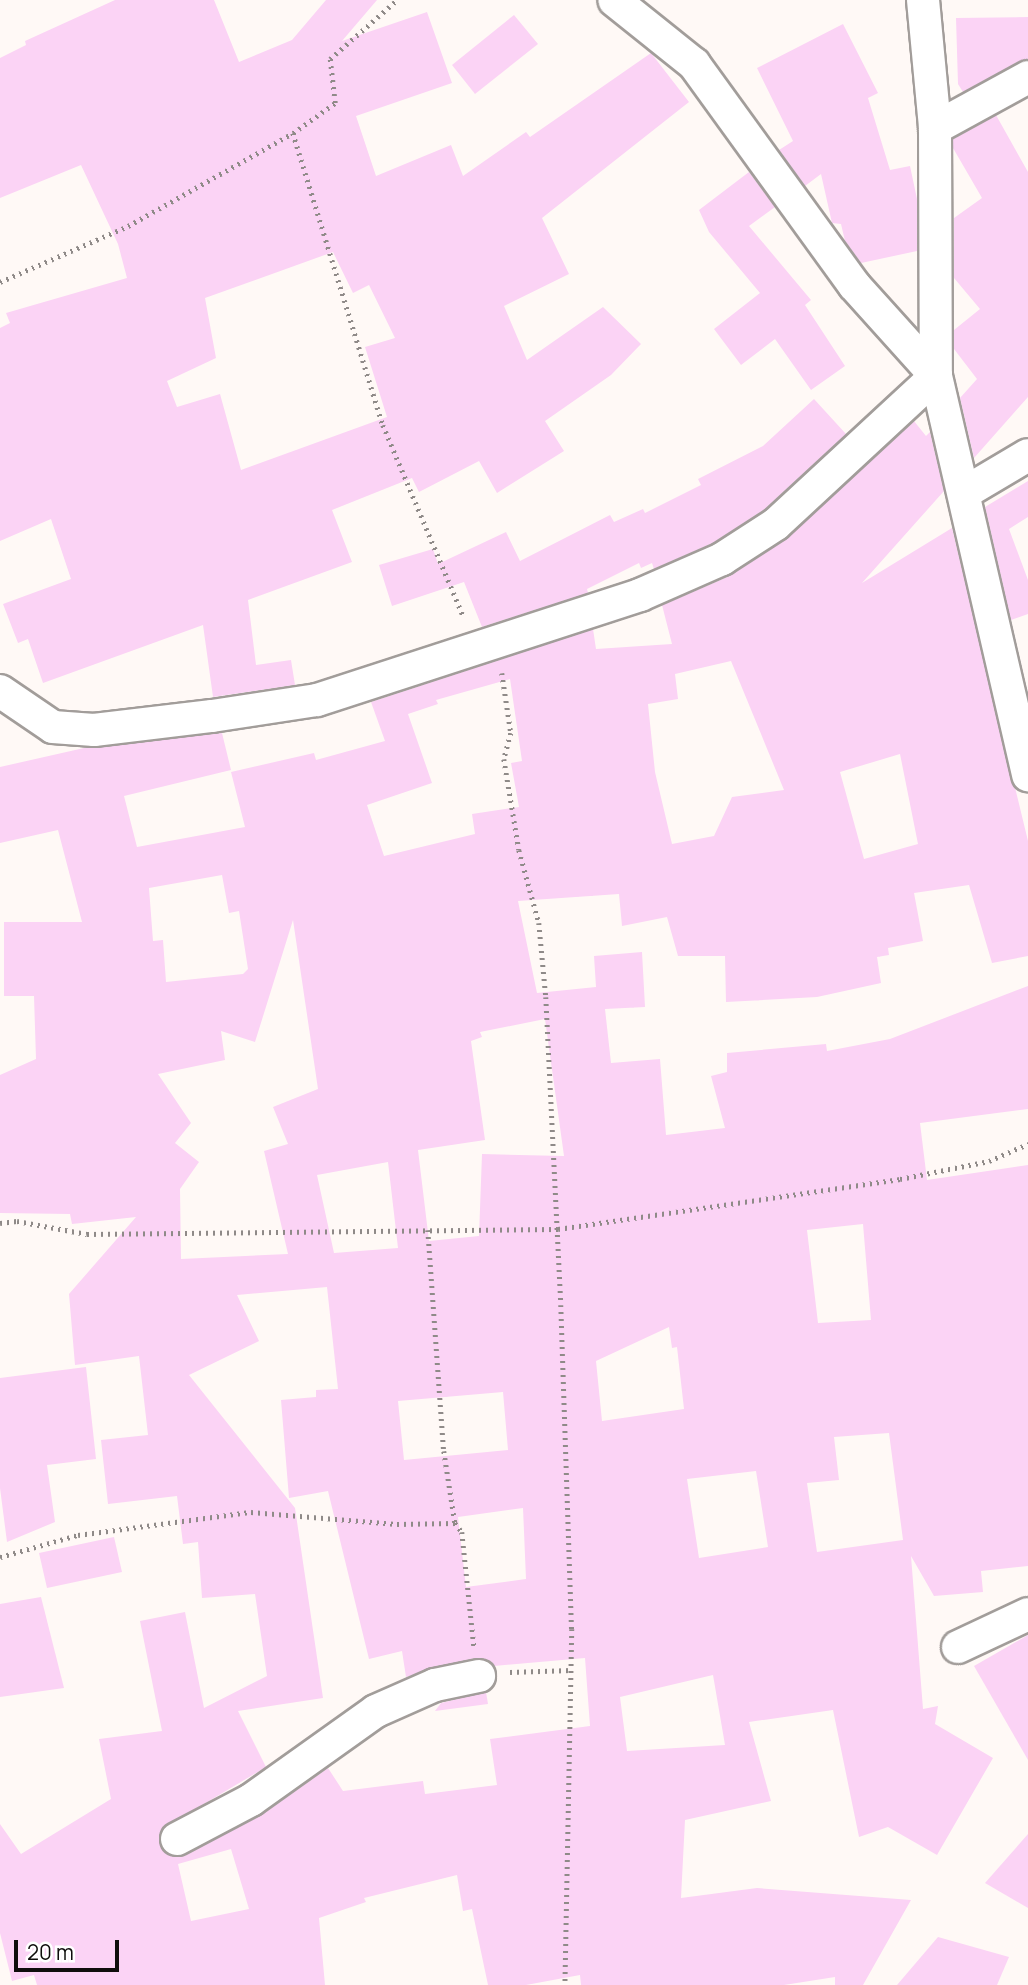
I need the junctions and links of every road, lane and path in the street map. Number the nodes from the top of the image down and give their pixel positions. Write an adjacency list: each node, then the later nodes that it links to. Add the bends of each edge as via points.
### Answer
1 (397, 0): 6 (path, via 330,59 335,103)
2 (614, 0): 8 (street, via 694,64 854,285)
3 (923, 0): 5 (street)
4 (1028, 77): 5 (street)
5 (935, 128): 8 (street)
6 (293, 134): 7 (path, via 128,226); 11 (path, via 383,425 468,632)
7 (0, 282)
8 (936, 376): 10 (street); 11 (street, via 816,490 776,524 722,559 640,595)
9 (1028, 455): 10 (street)
10 (964, 493): 13 (street)
11 (496, 642): 12 (street, via 317,700 94,730 53,727); 16 (path, via 511,733 504,759 513,821 539,923)
12 (0, 691)
13 (1026, 766)
14 (1028, 1144): 16 (path, via 989,1161 900,1179)
15 (0, 1223): 17 (path, via 17,1221 87,1234)
16 (558, 1229): 17 (path); 22 (path)
17 (428, 1230): 18 (path, via 444,1451)
18 (456, 1523): 19 (path, via 397,1524 251,1512 78,1535); 23 (path, via 462,1532)
19 (0, 1557)
20 (1028, 1614): 21 (street)
21 (958, 1647)
22 (572, 1670): 23 (path); 25 (path)
23 (479, 1676): 24 (street, via 435,1685 376,1710 251,1800)
24 (177, 1839)
25 (565, 1985)

